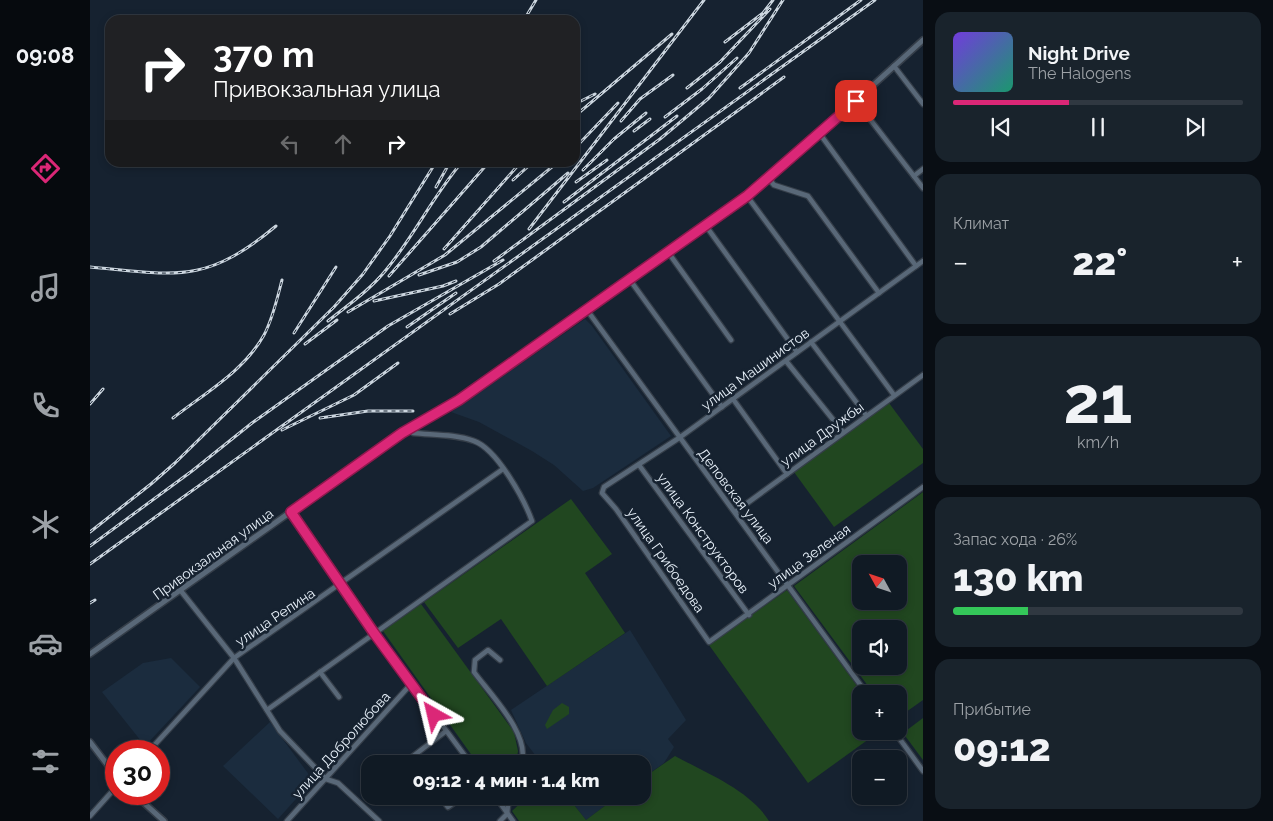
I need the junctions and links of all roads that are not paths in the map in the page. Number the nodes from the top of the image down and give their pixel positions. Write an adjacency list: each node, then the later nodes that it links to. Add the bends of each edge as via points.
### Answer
1 (923, 40): 2 (street, Привокзальная улица)
2 (894, 66): 3 (street, Привокзальная улица); 4 (street)
3 (856, 101): 5 (street, Привокзальная улица); 7 (street)
4 (923, 104)
5 (820, 134): 8 (street, Привокзальная улица); 14 (street)
6 (923, 169): 7 (street)
7 (914, 176): 9 (street)
8 (768, 178): 10 (street, Привокзальная улица); 16 (street, via 774,185 808,196)
9 (923, 188)
10 (747, 196): 11 (street, Привокзальная улица); 18 (street)
11 (706, 226): 12 (street, Привокзальная улица); 21 (street)
12 (668, 252): 15 (street, Привокзальная улица); 19 (street)
13 (923, 261): 14 (street, улица Машинистов)
14 (916, 266): 16 (street, улица Машинистов)
15 (630, 280): 17 (street, Привокзальная улица); 26 (street)
16 (879, 293): 18 (street, улица Машинистов)
17 (587, 310): 28 (street, Привокзальная улица, via 459,400); 30 (street, Деповская улица)
18 (839, 322): 20 (street, улица Машинистов); 24 (street)
19 (731, 340)
20 (811, 342): 21 (street, улица Машинистов); 27 (street)
21 (797, 352): 22 (street, улица Машинистов)
22 (786, 361): 25 (street, улица Машинистов); 29 (street)
23 (923, 374): 24 (street, улица Дружбы)
24 (894, 395): 27 (street, улица Дружбы)
25 (733, 399): 26 (street, улица Машинистов); 33 (street)
26 (722, 407): 30 (street, улица Машинистов)
27 (866, 415): 29 (street, улица Дружбы)
28 (410, 429): 32 (street, via 413,433 459,437 476,442); 36 (street, Привокзальная улица)
29 (843, 432): 33 (street, улица Дружбы)
30 (679, 438): 31 (street, улица Машинистов); 37 (street, Деповская улица)
31 (639, 465): 35 (street, улица Машинистов, via 604,487); 41 (street, улица Конструкторов)
32 (504, 469): 38 (street, улица Репина); 42 (street, via 532,522)
33 (787, 474): 37 (street, улица Дружбы)
34 (923, 487): 39 (street, улица Зеленая)
35 (602, 493): 43 (street, улица Грибоедова)
36 (291, 512): 38 (street); 40 (street, Привокзальная улица)
37 (735, 512): 39 (street, Деповская улица)
38 (341, 585): 42 (street); 45 (street, улица Репина)
39 (788, 585): 41 (street, улица Зеленая); 49 (street, Деповская улица)
40 (181, 591): 44 (street, Привокзальная улица); 45 (street)
41 (749, 615): 43 (street, улица Зеленая)
42 (374, 633): 47 (street); 48 (street)
43 (709, 642)
44 (90, 654)
45 (234, 658): 51 (street); 53 (street, улица Репина)
46 (500, 660): 58 (street, via 488,650 475,660 474,672 522,741)
47 (320, 672): 50 (street); 51 (street)
48 (411, 684): 52 (street); 61 (street, улица Добролюбова)
49 (860, 685)
50 (339, 697)
51 (267, 710): 61 (street, via 280,731)
52 (446, 731): 56 (street); 57 (street)
53 (159, 740)
54 (901, 740): 60 (street)
55 (90, 742): 59 (street)
56 (415, 755)
57 (464, 755)
58 (524, 755)
59 (105, 762)
60 (923, 771)
61 (326, 779): 69 (street, улица Добролюбова); 70 (street, via 338,783)
62 (105, 799): 67 (street)
63 (146, 805): 68 (street)
64 (502, 805): 66 (street)
65 (508, 805): 66 (street)
66 (507, 814): 71 (street); 72 (street)
67 (90, 816)
68 (164, 821)
69 (287, 821)
70 (379, 821)
71 (500, 821)
72 (513, 821)

